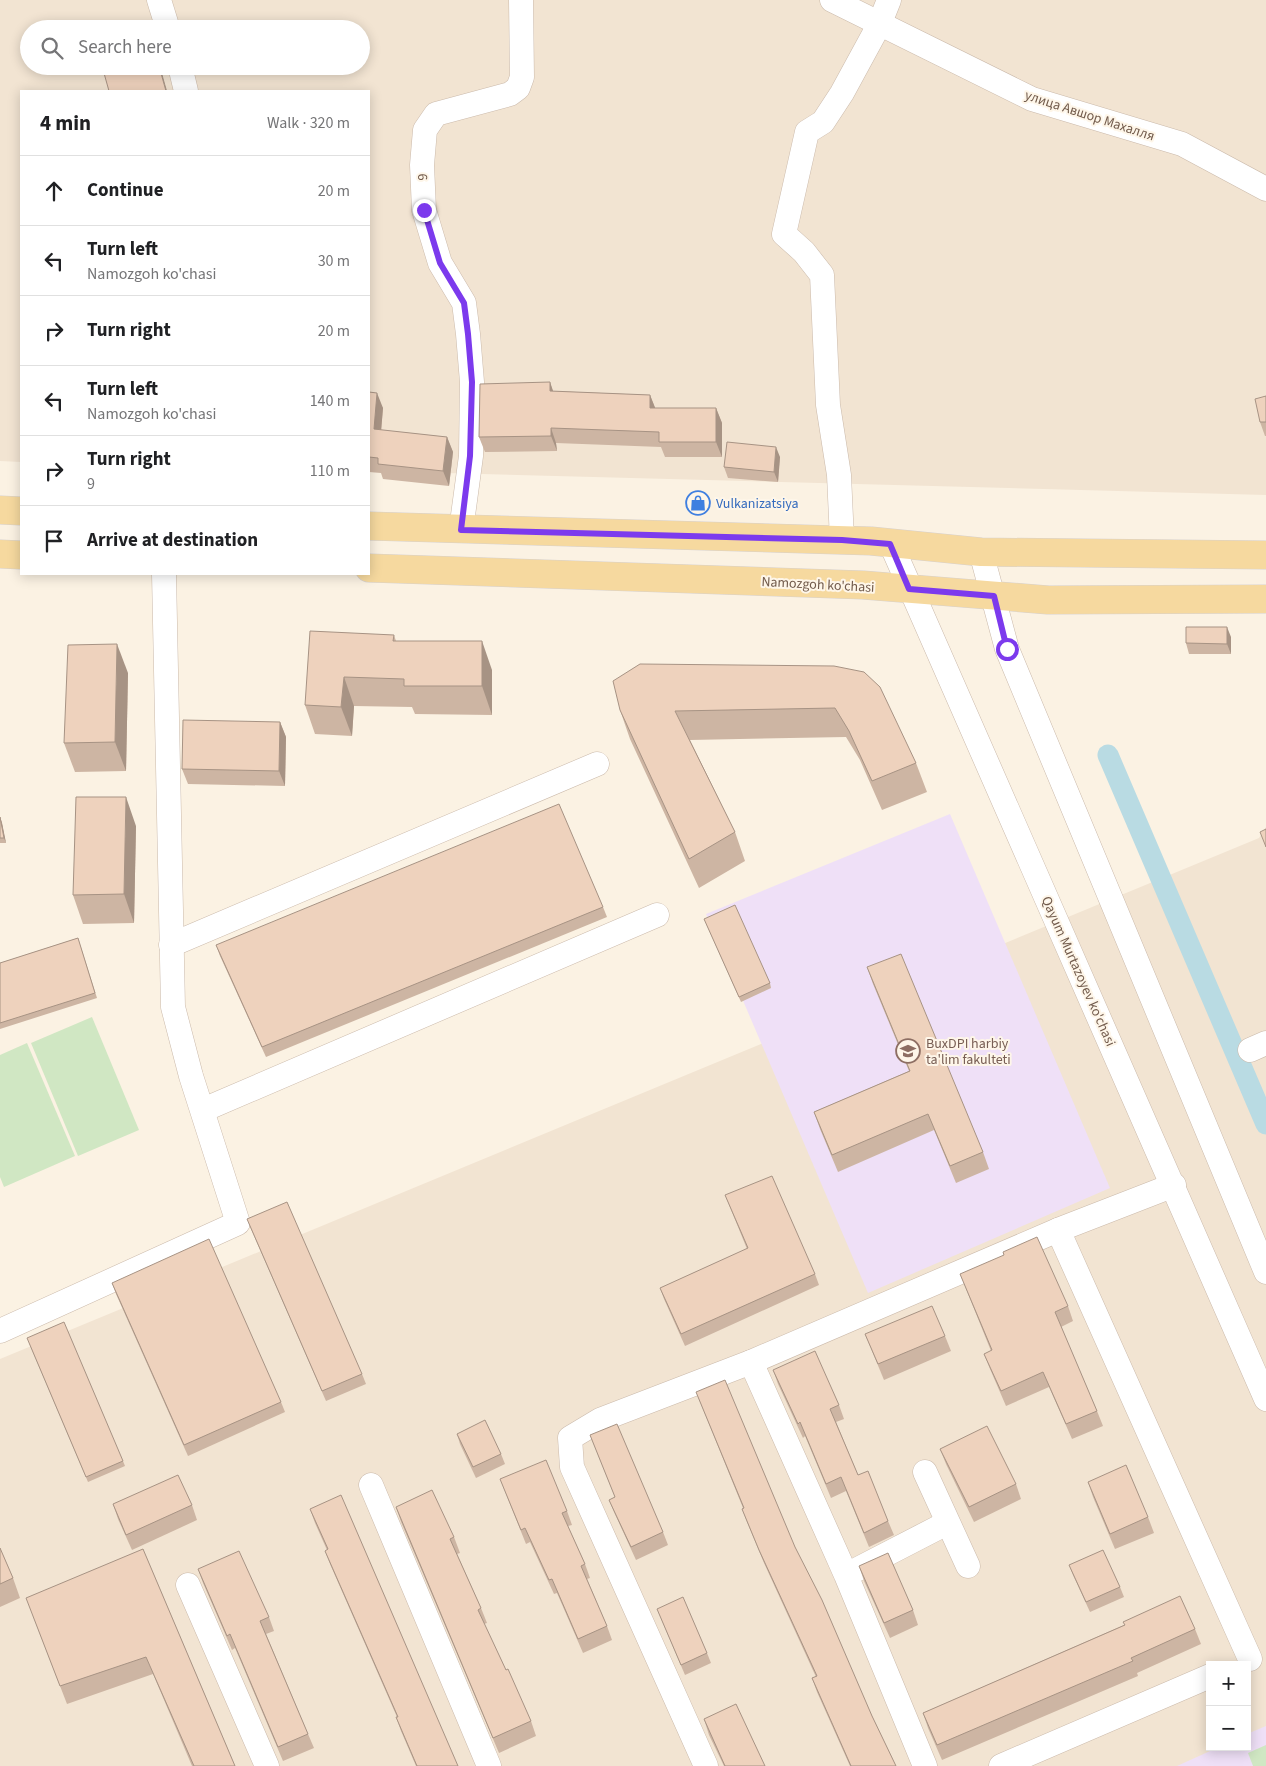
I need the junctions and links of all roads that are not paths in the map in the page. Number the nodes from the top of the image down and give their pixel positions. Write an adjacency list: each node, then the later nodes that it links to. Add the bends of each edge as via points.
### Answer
1 (159, 0): 5 (street)
2 (521, 0): 13 (street, 9, via 522,77 518,88 510,94 436,114 425,130 422,165 424,210 440,263 464,303 468,334 472,382 470,456)
3 (832, 0): 6 (street, улица Авшор Махалля)
4 (889, 0): 6 (street)
5 (165, 20)
6 (879, 24): 9 (street, улица Авшор Махалля, via 1032,99 1182,144); 14 (street, via 833,108 823,122 807,132 784,234 822,275 828,405 839,475)
7 (182, 75): 8 (street)
8 (186, 90)
9 (1266, 189)
10 (0, 510): 11 (main road)
11 (20, 511)
12 (370, 526): 13 (main road)
13 (461, 530): 14 (main road)
14 (842, 540): 15 (main road)
15 (890, 544): 16 (main road); 22 (street, Qayum Murtazoyev ko'chasi)
16 (981, 552): 19 (main road); 23 (street)
17 (0, 554): 18 (main road)
18 (20, 555)
19 (1266, 555)
20 (370, 568): 22 (main road, Namozgoh ko'chasi)
21 (164, 575): 27 (street)
22 (909, 589): 23 (main road, Namozgoh ko'chasi); 29 (street, Qayum Murtazoyev ko'chasi)
23 (994, 596): 24 (main road, Namozgoh ko'chasi, via 1048,600); 31 (street, via 1007,649)
24 (1266, 599)
25 (597, 764): 27 (street)
26 (657, 915): 28 (street)
27 (171, 946): 28 (street, via 173,1007)
28 (203, 1110): 32 (street, via 238,1223)
29 (1174, 1185): 30 (street); 34 (street, Qayum Murtazoyev ko'chasi)
30 (1058, 1230): 33 (street); 41 (street)
31 (1265, 1267)
32 (0, 1331)
33 (751, 1362): 39 (street); 45 (street, via 600,1420 570,1438 572,1467)
34 (1266, 1399)
35 (925, 1472): 37 (street)
36 (370, 1485): 44 (street)
37 (947, 1523): 38 (street); 39 (street)
38 (968, 1566)
39 (846, 1575): 46 (street)
40 (188, 1585): 43 (street)
41 (1251, 1658)
42 (1206, 1678): 47 (street)
43 (267, 1766)
44 (490, 1766)
45 (706, 1766)
46 (925, 1766)
47 (1001, 1766)

